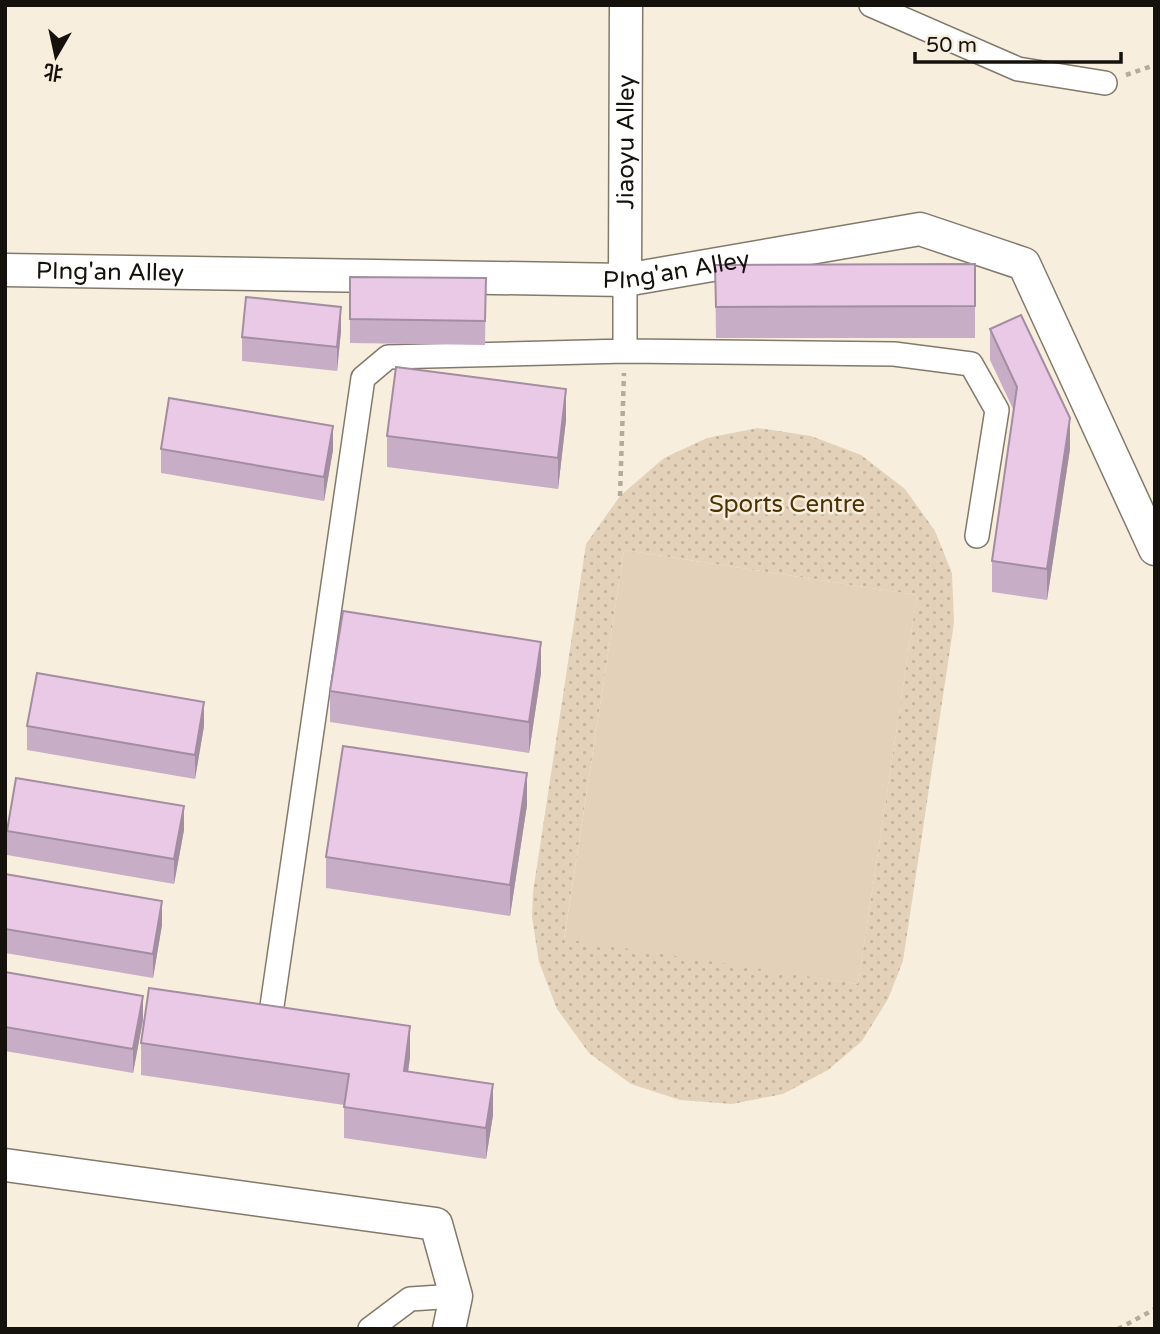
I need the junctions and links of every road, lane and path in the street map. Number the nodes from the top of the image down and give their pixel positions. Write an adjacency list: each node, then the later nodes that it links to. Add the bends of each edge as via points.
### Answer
1 (626, 5): 5 (street, Jiaoyu Alley)
2 (871, 5): 3 (street, via 1018,69)
3 (1105, 83)
4 (5, 270): 5 (street, PIng'an Alley)
5 (625, 279): 6 (street); 9 (street, PIng'an Alley, via 920,229 1024,264)
6 (625, 351): 7 (path); 8 (street, via 894,354 971,364 997,410); 10 (street, via 388,357 363,378)
7 (620, 496)
8 (977, 536)
9 (1155, 549)
10 (271, 1013)
11 (5, 1165): 12 (street, via 436,1224)
12 (456, 1296): 14 (street, via 410,1299); 15 (street)
13 (1155, 1309): 16 (path)
14 (370, 1329)
15 (449, 1329)
16 (1118, 1329)

